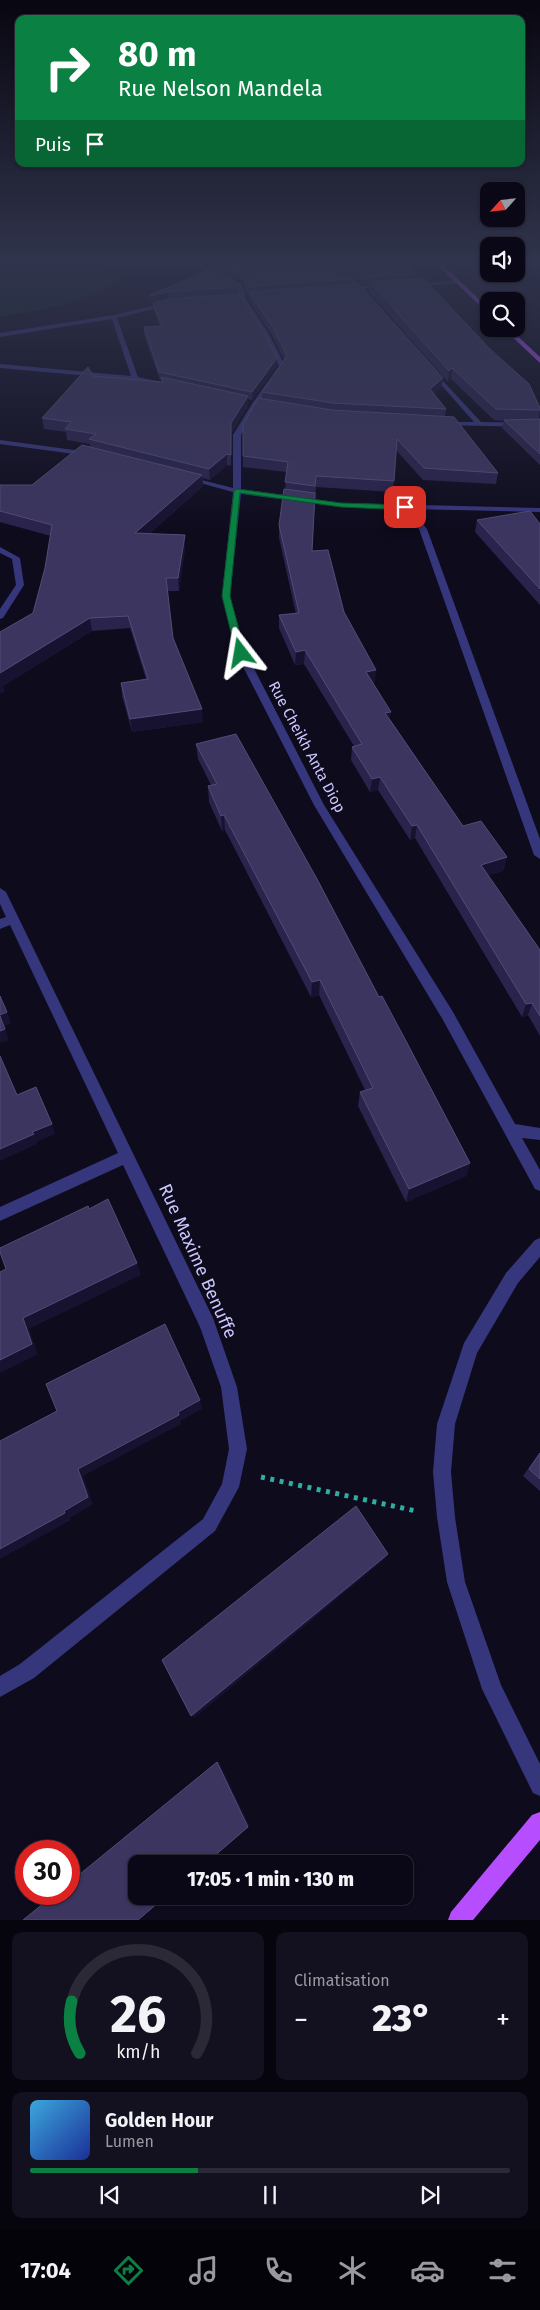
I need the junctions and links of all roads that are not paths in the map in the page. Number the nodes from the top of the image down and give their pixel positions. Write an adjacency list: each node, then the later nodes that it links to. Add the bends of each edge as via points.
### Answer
1 (126, 353): 5 (street)
2 (275, 353): 13 (street, Rue Cheikh Anta Diop, via 282,366 238,435)
3 (0, 366): 5 (street)
4 (429, 367): 8 (street)
5 (135, 378): 6 (street)
6 (172, 386)
7 (439, 424): 8 (street)
8 (479, 424): 9 (street)
9 (540, 425)
10 (0, 442): 11 (street)
11 (96, 456)
12 (181, 477): 13 (street)
13 (237, 491): 14 (street, via 341,505); 21 (street, Rue Cheikh Anta Diop, via 226,596 241,653 319,805 448,1016)
14 (405, 507): 15 (street); 18 (street, via 423,529)
15 (540, 510)
16 (0, 550): 17 (street, via 16,558 20,585)
17 (0, 616)
18 (540, 855)
19 (0, 892): 20 (street, Rue Maxime Benuffe)
20 (7, 922): 23 (street, Rue Maxime Benuffe)
21 (510, 1130): 22 (street); 24 (street, Rue Cheikh Anta Diop)
22 (540, 1134)
23 (127, 1156): 25 (street); 27 (street, Rue Maxime Benuffe, via 210,1333 229,1387 238,1448 230,1487 209,1525 27,1671)
24 (540, 1184)
25 (0, 1214)
26 (540, 1245): 28 (street, via 512,1278 470,1349 446,1424 442,1472 456,1582 492,1689)
27 (0, 1687)
28 (540, 1786)
29 (540, 1823): 30 (main road)
30 (459, 1920)

